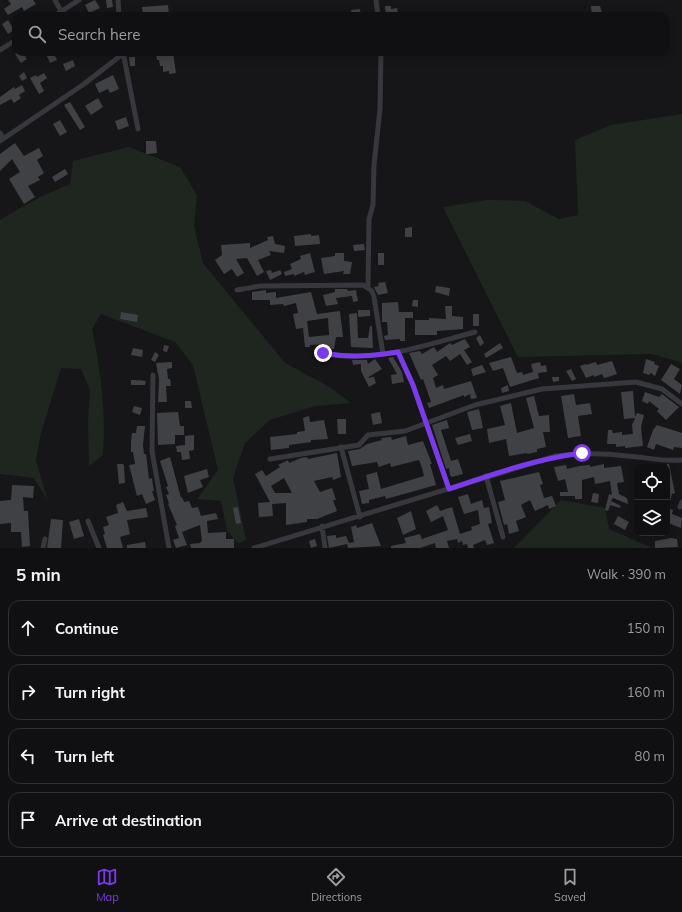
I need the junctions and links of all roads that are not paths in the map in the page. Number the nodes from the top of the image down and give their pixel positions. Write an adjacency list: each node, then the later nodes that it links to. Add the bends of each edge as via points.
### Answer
1 (55, 0): 5 (street)
2 (78, 0): 5 (street)
3 (118, 0): 6 (street)
4 (376, 0): 7 (street)
5 (61, 11)
6 (120, 12)
7 (378, 12)
8 (12, 42): 9 (street)
9 (0, 50)
10 (120, 56): 15 (street)
11 (125, 56): 13 (street)
12 (381, 56): 16 (street, via 373,205 369,219)
13 (138, 129)
14 (0, 133): 15 (street)
15 (2, 140)
16 (368, 288): 17 (street, via 357,285 260,286); 21 (street, via 374,296)
17 (237, 290)
18 (475, 332): 19 (street)
19 (398, 352): 21 (street); 24 (street)
20 (323, 353): 21 (street, via 349,357)
21 (383, 354)
22 (153, 375): 37 (street, via 152,451)
23 (682, 404): 24 (street, via 662,389 636,382 542,389 475,405)
24 (426, 422): 25 (street, via 405,431 368,435 359,445); 29 (street)
25 (341, 446): 26 (street); 30 (street)
26 (270, 459)
27 (682, 460): 28 (street, via 582,453 556,456)
28 (486, 476): 29 (street); 33 (street)
29 (449, 489): 30 (street)
30 (360, 517): 32 (street)
31 (88, 521): 36 (street)
32 (322, 526): 38 (street); 39 (street)
33 (503, 537)
34 (45, 539): 35 (street)
35 (43, 548)
36 (99, 548)
37 (169, 548)
38 (254, 548)
39 (325, 548)

